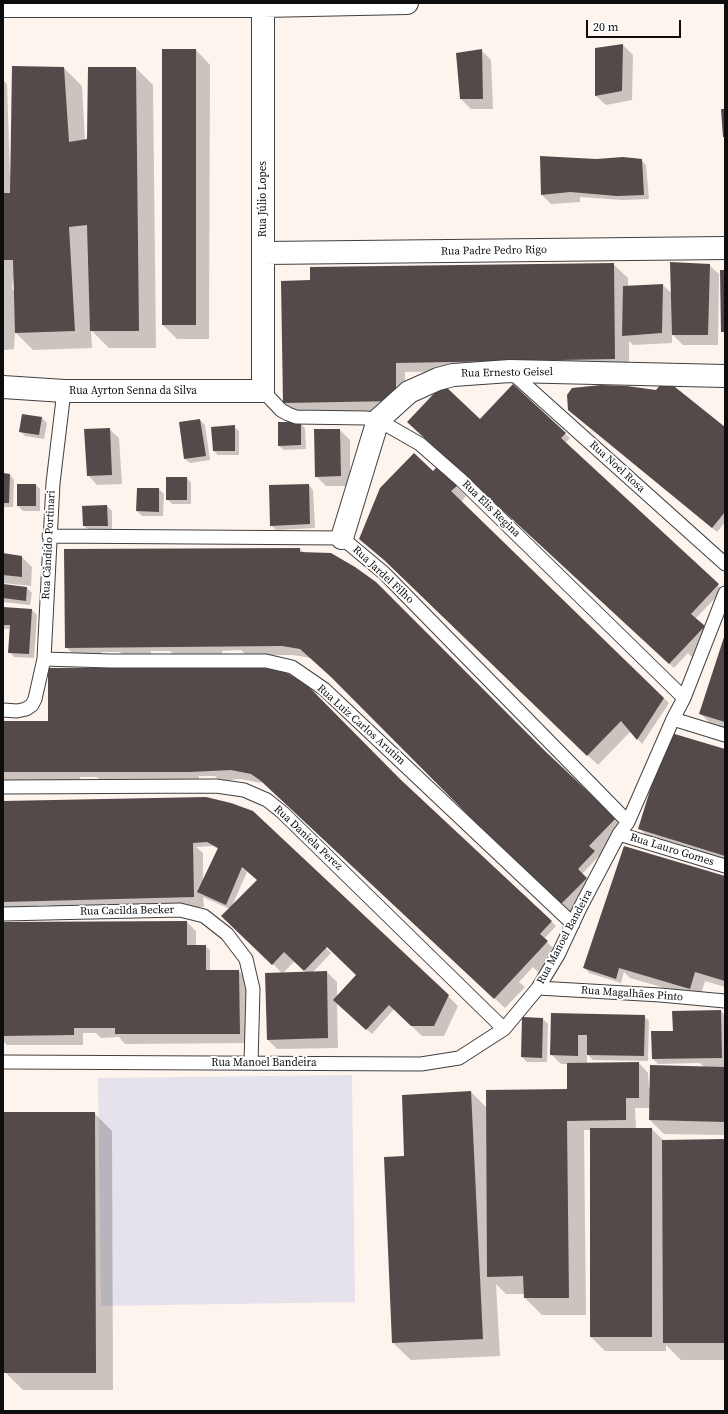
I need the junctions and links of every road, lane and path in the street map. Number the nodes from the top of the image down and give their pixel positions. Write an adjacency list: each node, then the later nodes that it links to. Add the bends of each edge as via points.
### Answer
1 (407, 3): 3 (street)
2 (3, 6): 3 (street)
3 (263, 6): 5 (street, Rua Júlio Lopes)
4 (725, 248): 5 (street, Rua Padre Pedro Rigo)
5 (264, 253): 10 (street, Rua Júlio Lopes)
6 (510, 371): 7 (street, Rua Ernesto Geisel); 11 (street, Rua Ernesto Geisel, via 453,375 438,379 409,392); 14 (lane, Rua Noel Rosa)
7 (725, 376)
8 (3, 387): 9 (street, Rua Ayrton Senna da Silva)
9 (64, 391): 10 (street, Rua Ayrton Senna da Silva); 12 (lane, Rua Cândido Portinari, via 53,483)
10 (263, 391): 11 (lane, Rua Elis Regina, via 282,410 296,417)
11 (378, 420): 13 (street); 18 (lane, Rua Elis Regina, via 420,444 461,480)
12 (50, 536): 13 (lane, Rua Jardel Filho); 17 (lane, Rua Cândido Portinari)
13 (342, 538): 23 (lane, Rua Jardel Filho, via 384,573)
14 (725, 564)
15 (725, 593): 16 (lane, Rua Manoel Bandeira)
16 (722, 610): 18 (lane, Rua Manoel Bandeira)
17 (44, 659): 19 (lane, Rua Cândido Portinari, via 32,705 17,711); 27 (lane, Rua Luiz Carlos Arutim, via 266,661 292,668 324,689)
18 (684, 698): 20 (lane, Rua Manoel Bandeira)
19 (3, 710)
20 (673, 719): 21 (lane); 23 (lane, Rua Manoel Bandeira)
21 (725, 735)
22 (3, 786): 30 (lane, Rua Daniela Perez, via 216,786 244,790 266,800 282,812)
23 (628, 822): 24 (lane, Rua Manoel Bandeira)
24 (619, 834): 25 (lane, Rua Lauro Gomes); 27 (lane, Rua Manoel Bandeira)
25 (725, 866)
26 (3, 914): 32 (lane, Rua Cacilda Becker, via 180,910 204,916 227,934 246,959 253,989)
27 (573, 924): 28 (lane, Rua Manoel Bandeira)
28 (538, 988): 29 (lane, Rua Magalhães Pinto); 30 (lane, Rua Manoel Bandeira)
29 (725, 1001)
30 (504, 1030): 32 (lane, Rua Manoel Bandeira, via 459,1058 421,1064)
31 (3, 1062): 32 (lane, Rua Manoel Bandeira)
32 (251, 1063)

